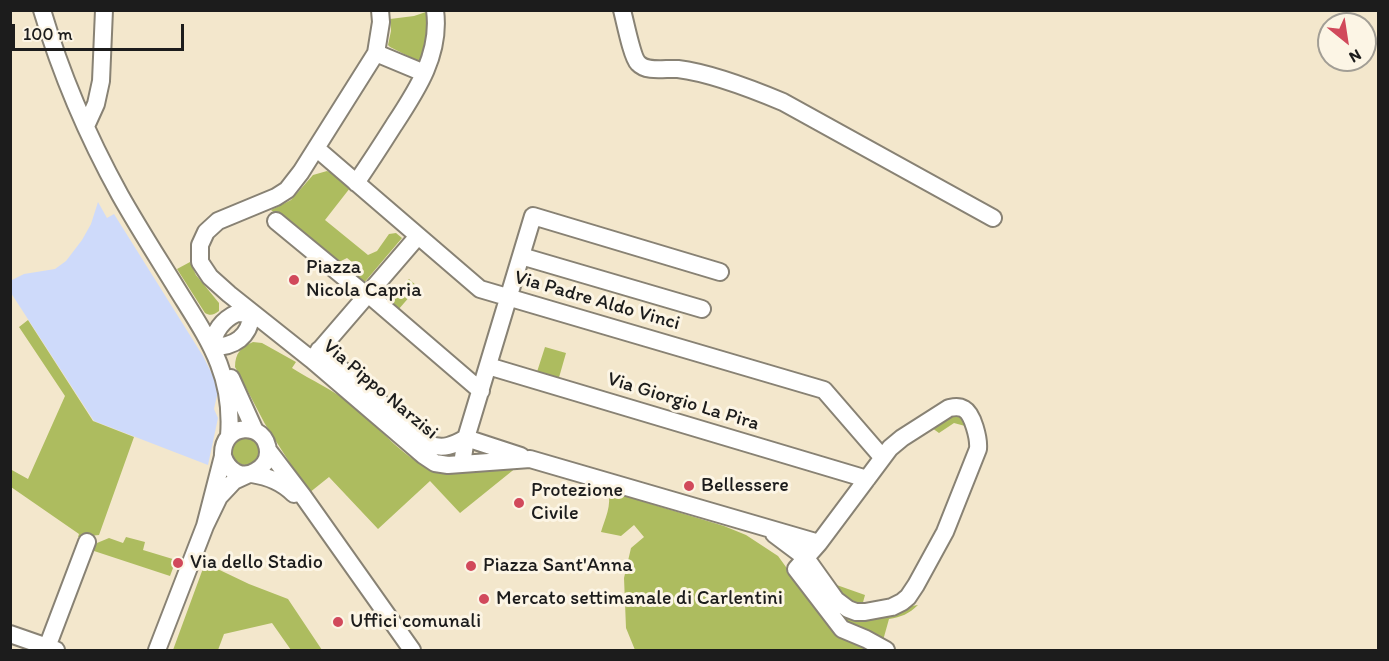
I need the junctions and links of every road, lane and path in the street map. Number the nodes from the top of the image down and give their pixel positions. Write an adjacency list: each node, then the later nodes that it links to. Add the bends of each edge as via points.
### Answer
1 (42, 10): 8 (street)
2 (104, 10): 8 (street, via 101,81)
3 (380, 10): 6 (street)
4 (435, 10): 7 (street, via 436,36)
5 (622, 10): 11 (street, via 636,61 646,68 695,72 783,102)
6 (376, 52): 7 (street); 9 (street)
7 (424, 73): 10 (street)
8 (86, 126): 22 (street, via 120,195)
9 (316, 148): 10 (street, Via Padre Aldo Vinci); 16 (street, Via Pippo Narzisi, via 287,189 218,221 206,232 200,245 200,262)
10 (356, 183): 13 (street, Via Padre Aldo Vinci)
11 (993, 218)
12 (276, 221): 17 (street)
13 (418, 236): 17 (street); 18 (street, Via Padre Aldo Vinci, via 480,289)
14 (521, 256): 15 (street, via 533,216); 18 (street); 19 (street)
15 (720, 272)
16 (229, 294): 20 (street, Via Pippo Narzisi); 21 (street, via 232,307)
17 (367, 295): 26 (street); 29 (street)
18 (509, 297): 27 (street); 35 (street, Via Padre Aldo Vinci, via 824,390)
19 (702, 309)
20 (252, 314): 21 (street, via 237,314); 23 (street, Via Pippo Narzisi); 24 (street, via 251,324)
21 (224, 321): 22 (street, via 211,327); 25 (street, via 216,331)
22 (197, 322): 25 (street)
23 (278, 334): 24 (street, via 258,331); 26 (street, Via Pippo Narzisi)
24 (241, 339): 25 (street); 28 (street, via 229,353)
25 (214, 351): 28 (street); 31 (street, via 228,394)
26 (316, 355): 32 (street, via 429,444 446,447); 37 (street, Via Pippo Narzisi, via 423,455 435,462)
27 (488, 366): 29 (street); 39 (street, Via Giorgio La Pira)
28 (227, 370): 30 (street)
29 (481, 391): 32 (street)
30 (255, 431): 31 (street, via 241,429); 33 (street)
31 (229, 436): 34 (street)
32 (466, 438): 36 (street); 37 (street)
33 (268, 450): 38 (street, via 264,464); 40 (street)
34 (223, 456): 38 (street, via 232,470); 42 (street)
35 (882, 457): 39 (street); 46 (street, via 902,438 957,406 969,414 978,441 945,532 908,597 892,607 865,612 848,609)
36 (530, 459): 37 (street, Via Pippo Narzisi); 41 (street, Via Pippo Narzisi)
37 (462, 464)
38 (250, 474): 40 (street, via 284,485); 42 (street, via 234,481 219,496)
39 (867, 479): 45 (street)
40 (315, 513): 50 (street)
41 (736, 519): 43 (street, Via Pippo Narzisi); 46 (street)
42 (205, 526): 49 (street)
43 (766, 528): 45 (street, Via Pippo Narzisi); 46 (street)
44 (87, 542): 48 (street)
45 (819, 543): 46 (street)
46 (801, 564): 51 (street, via 842,629)
47 (10, 634): 48 (street)
48 (50, 649)
49 (157, 651)
50 (412, 651)
51 (886, 651)

